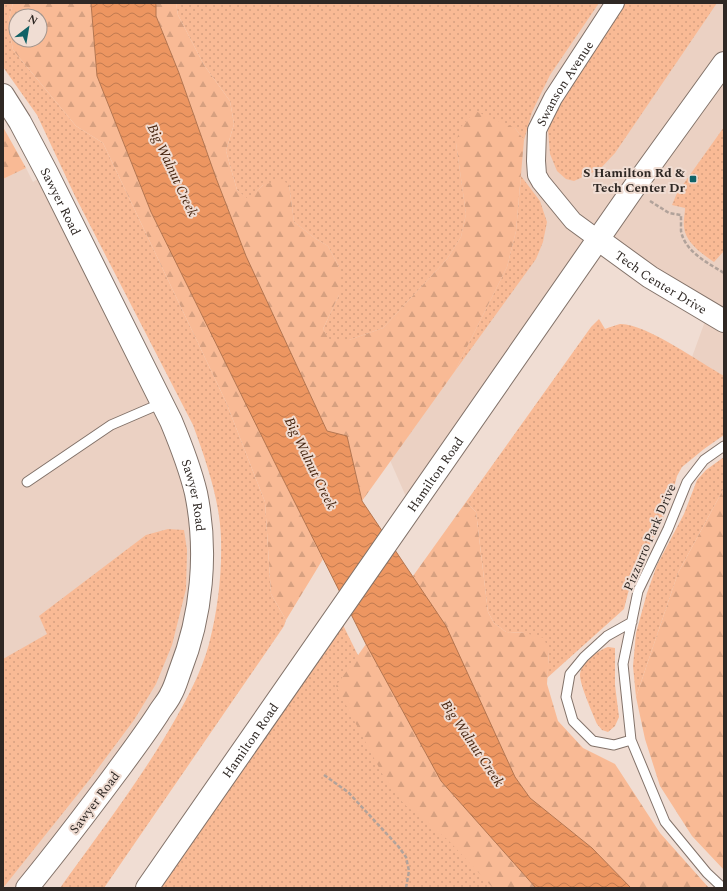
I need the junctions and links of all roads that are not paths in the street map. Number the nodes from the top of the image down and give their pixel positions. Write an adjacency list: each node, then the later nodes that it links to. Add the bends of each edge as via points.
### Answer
1 (615, 3): 4 (street, Swanson Avenue, via 552,98 537,130 537,175 573,220)
2 (724, 63): 4 (main road, Hamilton Road)
3 (3, 95): 6 (main road, Sawyer Road, via 47,173)
4 (599, 240): 5 (main road, Tech Center Drive, via 650,277); 12 (main road, Hamilton Road)
5 (724, 321)
6 (162, 403): 8 (lane, via 111,425); 11 (main road, Sawyer Road, via 185,456 196,492 201,527 200,594 186,656 171,694 148,730)
7 (724, 446): 9 (lane, Pizzurro Park Drive, via 704,460 687,482 638,591)
8 (27, 482)
9 (632, 622): 10 (lane, Pizzurro Park Drive, via 623,664); 10 (lane, via 608,636 584,657 570,674 566,697 573,721 593,741 614,745)
10 (631, 740): 13 (lane, Pizzurro Park Drive, via 665,822 707,873)
11 (27, 888)
12 (147, 888)
13 (723, 888)

